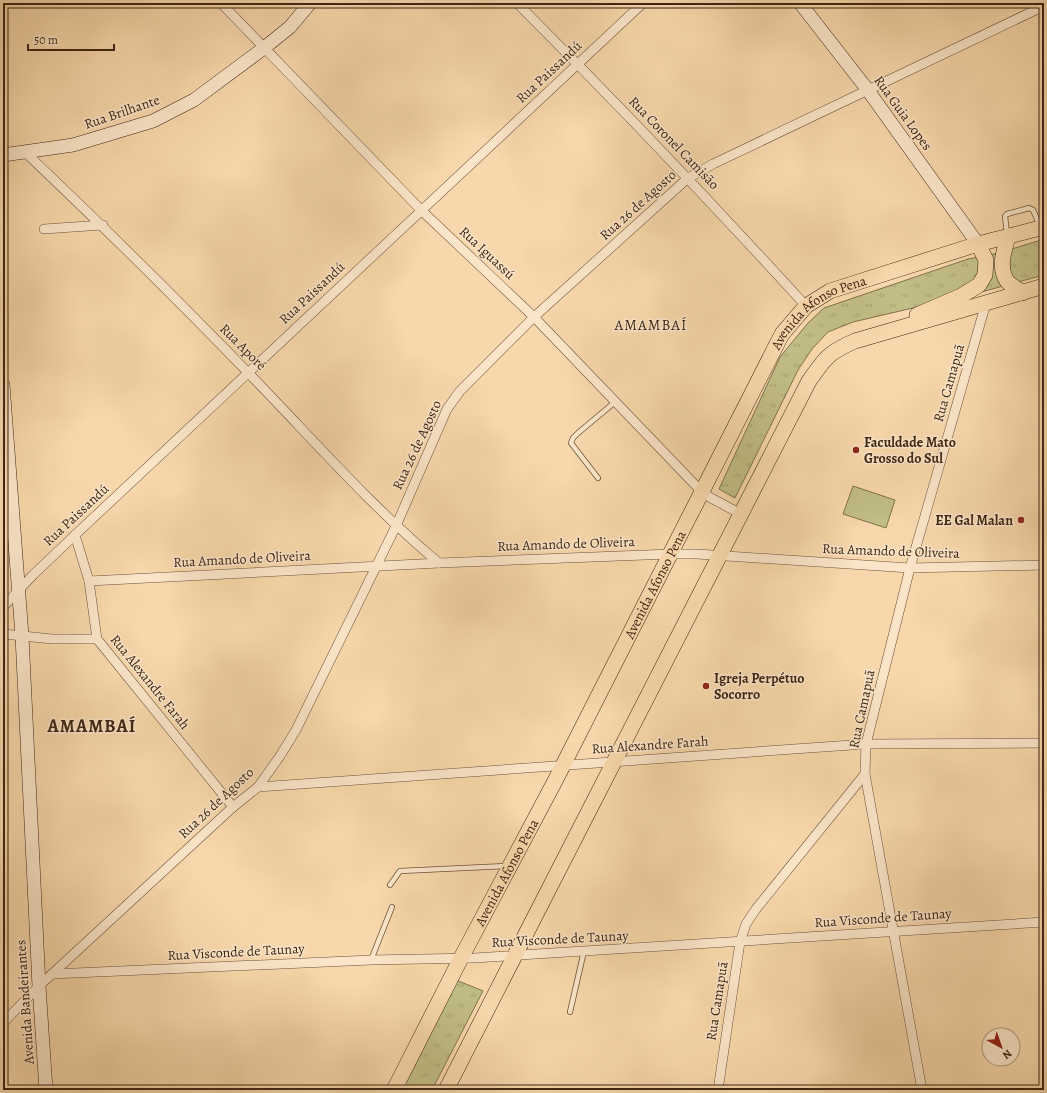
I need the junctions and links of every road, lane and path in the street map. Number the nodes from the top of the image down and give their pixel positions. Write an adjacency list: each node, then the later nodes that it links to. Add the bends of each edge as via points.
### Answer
1 (221, 3): 7 (street, Rua Iguassú)
2 (310, 3): 7 (main road, Rua Brilhante, via 290,27)
3 (517, 3): 8 (street, Rua Coronel Camisão)
4 (643, 3): 8 (street, Rua Paissandú)
5 (800, 3): 9 (main road, Rua Guia Lopes)
6 (1044, 6): 9 (street, Rua 26 de Agosto)
7 (264, 48): 10 (main road, Rua Brilhante, via 194,100 153,121 73,145); 13 (street, Rua Iguassú)
8 (579, 64): 12 (street, Rua Coronel Camisão); 13 (street, Rua Paissandú)
9 (867, 89): 12 (street, Rua 26 de Agosto); 18 (main road, Rua Guia Lopes)
10 (26, 152): 11 (main road, Rua Brilhante); 14 (street, Rua Aporé)
11 (3, 155)
12 (688, 178): 22 (street, Rua Coronel Camisão); 23 (street, Rua 26 de Agosto)
13 (421, 210): 23 (street, Rua Iguassú); 25 (street, Rua Paissandú)
14 (103, 225): 16 (street); 25 (street, Rua Aporé)
15 (1042, 227): 17 (main road, Avenida Afonso Pena); 17 (lane, via 1033,210 1029,208 1007,214 1005,218)
16 (44, 229)
17 (1008, 237): 18 (main road, Avenida Afonso Pena); 20 (main road, via 1002,259 1003,270 1007,281)
18 (978, 244): 22 (main road, Avenida Afonso Pena, via 830,291); 24 (main road, via 986,260 985,275 979,285 961,296)
19 (1044, 286): 20 (main road)
20 (1022, 293): 21 (main road)
21 (986, 303): 24 (main road); 38 (street, Rua Camapuã)
22 (806, 306): 29 (main road, Avenida Afonso Pena, via 782,334)
23 (534, 317): 27 (street, Rua Iguassú); 31 (street, Rua 26 de Agosto, via 460,390 447,409)
24 (855, 341): 30 (main road, via 838,348 824,359 809,382)
25 (248, 372): 31 (street, Rua Aporé); 32 (street, Rua Paissandú)
26 (3, 391): 40 (main road, Avenida Bandeirantes)
27 (615, 402): 28 (lane, via 578,433 571,443); 29 (street, Rua Iguassú)
28 (598, 478)
29 (702, 492): 30 (street, Rua Iguassú); 33 (main road, Avenida Afonso Pena)
30 (741, 514): 34 (main road)
31 (396, 526): 35 (street, Rua Aporé); 37 (street, Rua 26 de Agosto)
32 (75, 535): 39 (street, Rua Alexandre Farah); 40 (street, Rua Paissandú)
33 (671, 554): 34 (street, Rua Amando de Oliveira); 35 (street, Rua Amando de Oliveira); 48 (main road, Avenida Afonso Pena)
34 (719, 556): 38 (street, Rua Amando de Oliveira); 47 (main road)
35 (440, 562): 37 (street, Rua Amando de Oliveira)
36 (1044, 565): 38 (street, Rua Amando de Oliveira)
37 (376, 566): 39 (street, Rua Amando de Oliveira); 50 (street, Rua 26 de Agosto, via 296,730)
38 (910, 568): 45 (street, Rua Camapuã)
39 (89, 581): 44 (street, Rua Alexandre Farah)
40 (19, 591): 41 (street, Rua Paissandú); 43 (main road, Avenida Bandeirantes)
41 (3, 607)
42 (3, 634): 43 (street)
43 (22, 636): 44 (street); 63 (main road, Avenida Bandeirantes)
44 (97, 639): 51 (street, Rua Alexandre Farah)
45 (866, 744): 46 (street, Rua Alexandre Farah); 47 (street, Rua Alexandre Farah); 49 (street, Rua Camapuã)
46 (1044, 744)
47 (614, 762): 48 (street, Rua Alexandre Farah); 59 (main road)
48 (562, 765): 50 (street, Rua Alexandre Farah); 52 (main road, Avenida Afonso Pena)
49 (865, 774): 56 (street); 57 (street, Rua Camapuã, via 756,909 746,924)
50 (258, 787): 51 (street, Rua 26 de Agosto)
51 (233, 807): 62 (street, Rua 26 de Agosto)
52 (510, 866): 53 (lane, via 400,871); 60 (main road, Avenida Afonso Pena)
53 (390, 885)
54 (392, 907): 61 (lane)
55 (1044, 922): 56 (street, Rua Visconde de Taunay)
56 (893, 931): 57 (street, Rua Visconde de Taunay); 70 (street)
57 (740, 942): 58 (street, Rua Visconde de Taunay); 69 (street, Rua Camapuã)
58 (584, 951): 59 (street, Rua Visconde de Taunay); 64 (lane)
59 (514, 955): 60 (street, Rua Visconde de Taunay); 68 (main road)
60 (461, 958): 61 (street, Rua Visconde de Taunay); 67 (main road, Avenida Afonso Pena)
61 (371, 960): 62 (street, Rua Visconde de Taunay)
62 (52, 974): 63 (street, Rua 26 de Agosto)
63 (38, 986): 65 (street, Rua 26 de Agosto); 66 (main road, Avenida Bandeirantes)
64 (570, 1012)
65 (3, 1023)
66 (46, 1090)
67 (394, 1090)
68 (446, 1090)
69 (718, 1090)
70 (922, 1090)

